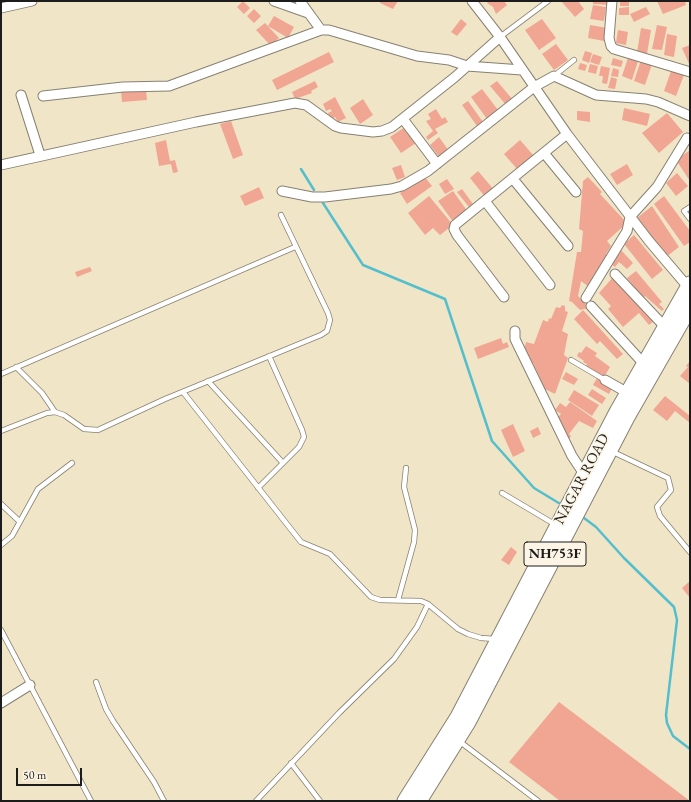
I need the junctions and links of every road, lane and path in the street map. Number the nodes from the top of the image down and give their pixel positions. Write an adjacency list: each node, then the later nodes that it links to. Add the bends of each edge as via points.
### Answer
1 (32, 1): 7 (street)
2 (274, 1): 8 (street)
3 (300, 1): 8 (street)
4 (548, 1): 10 (lane)
5 (612, 1): 14 (street, via 609,38 614,49)
6 (472, 2): 10 (street)
7 (1, 8)
8 (308, 13): 9 (street)
9 (321, 30): 12 (street, via 329,30 417,56 449,60); 18 (street, via 169,86 123,87)
10 (500, 37): 12 (street); 13 (street)
11 (574, 60): 15 (lane)
12 (467, 66): 13 (street); 20 (street)
13 (522, 70): 16 (street)
14 (690, 72)
15 (554, 76): 16 (street); 19 (street, via 596,95 646,99)
16 (534, 87): 21 (street); 25 (street)
17 (21, 95): 24 (street)
18 (43, 96)
19 (690, 116)
20 (403, 118): 24 (street, via 382,131 341,128 306,105 295,103); 25 (street)
21 (567, 134): 23 (street); 33 (street)
22 (687, 138): 33 (street, via 657,187)
23 (544, 153): 27 (street); 29 (street)
24 (40, 155): 26 (street)
25 (437, 164): 28 (street, via 402,186 391,189 325,197)
26 (1, 165)
27 (513, 179): 30 (street); 35 (street)
28 (282, 191)
29 (576, 192)
30 (485, 201): 38 (street); 40 (street, via 455,225 454,229)
31 (690, 207): 34 (lane, via 684,211)
32 (280, 215): 36 (lane)
33 (630, 217): 39 (street); 46 (street, via 627,230 588,302)
34 (690, 219)
35 (568, 246)
36 (295, 247): 44 (lane, via 328,313 329,326 321,335); 47 (lane)
37 (615, 274): 42 (street)
38 (550, 285)
39 (689, 286): 42 (highway, NAGAR ROAD / NH753F)
40 (504, 297)
41 (690, 307): 55 (highway, NAGAR ROAD / NH753F)
42 (665, 327): 46 (highway, NAGAR ROAD / NH753F)
43 (515, 331): 59 (street, via 515,338 572,456)
44 (269, 356): 50 (lane); 57 (lane, via 304,437 299,447)
45 (571, 360): 49 (lane)
46 (644, 364): 52 (highway, NAGAR ROAD / NH753F)
47 (16, 367): 48 (lane); 53 (lane, via 42,393)
48 (1, 374)
49 (606, 380): 52 (street)
50 (208, 381): 51 (lane); 57 (lane)
51 (183, 392): 53 (lane, via 98,430 84,429); 60 (lane)
52 (628, 393): 59 (highway, NAGAR ROAD / NH753F)
53 (55, 412): 54 (lane)
54 (1, 431)
55 (610, 450): 66 (lane, via 668,478 671,490 657,507 660,516); 74 (highway, NAGAR ROAD / NH753F)
56 (72, 463): 63 (lane, via 38,489)
57 (283, 463): 60 (lane)
58 (406, 468): 67 (lane, via 404,487 415,530)
59 (584, 474): 64 (highway, NAGAR ROAD / NH753F)
60 (258, 488): 67 (lane, via 301,542 330,554 371,597)
61 (502, 493): 64 (lane)
62 (1, 504): 63 (lane)
63 (19, 521): 65 (lane, via 12,536)
64 (557, 526): 70 (highway, NAGAR ROAD / NH753F)
65 (1, 545)
66 (690, 552)
67 (398, 600): 68 (lane, via 421,600)
68 (428, 604): 70 (lane, via 458,629 481,638); 75 (lane, via 417,627 394,659)
69 (1, 630): 72 (lane)
70 (498, 639): 80 (highway, NAGAR ROAD / NH753F, via 458,717)
71 (96, 682): 77 (lane, via 113,722)
72 (30, 685): 73 (street); 76 (lane)
73 (1, 703)
74 (457, 740): 81 (highway, NAGAR ROAD / NH753F); 82 (lane)
75 (291, 763): 78 (lane); 79 (lane)
76 (91, 801)
77 (164, 801)
78 (256, 801)
79 (320, 801)
80 (405, 801)
81 (419, 801)
82 (538, 801)

